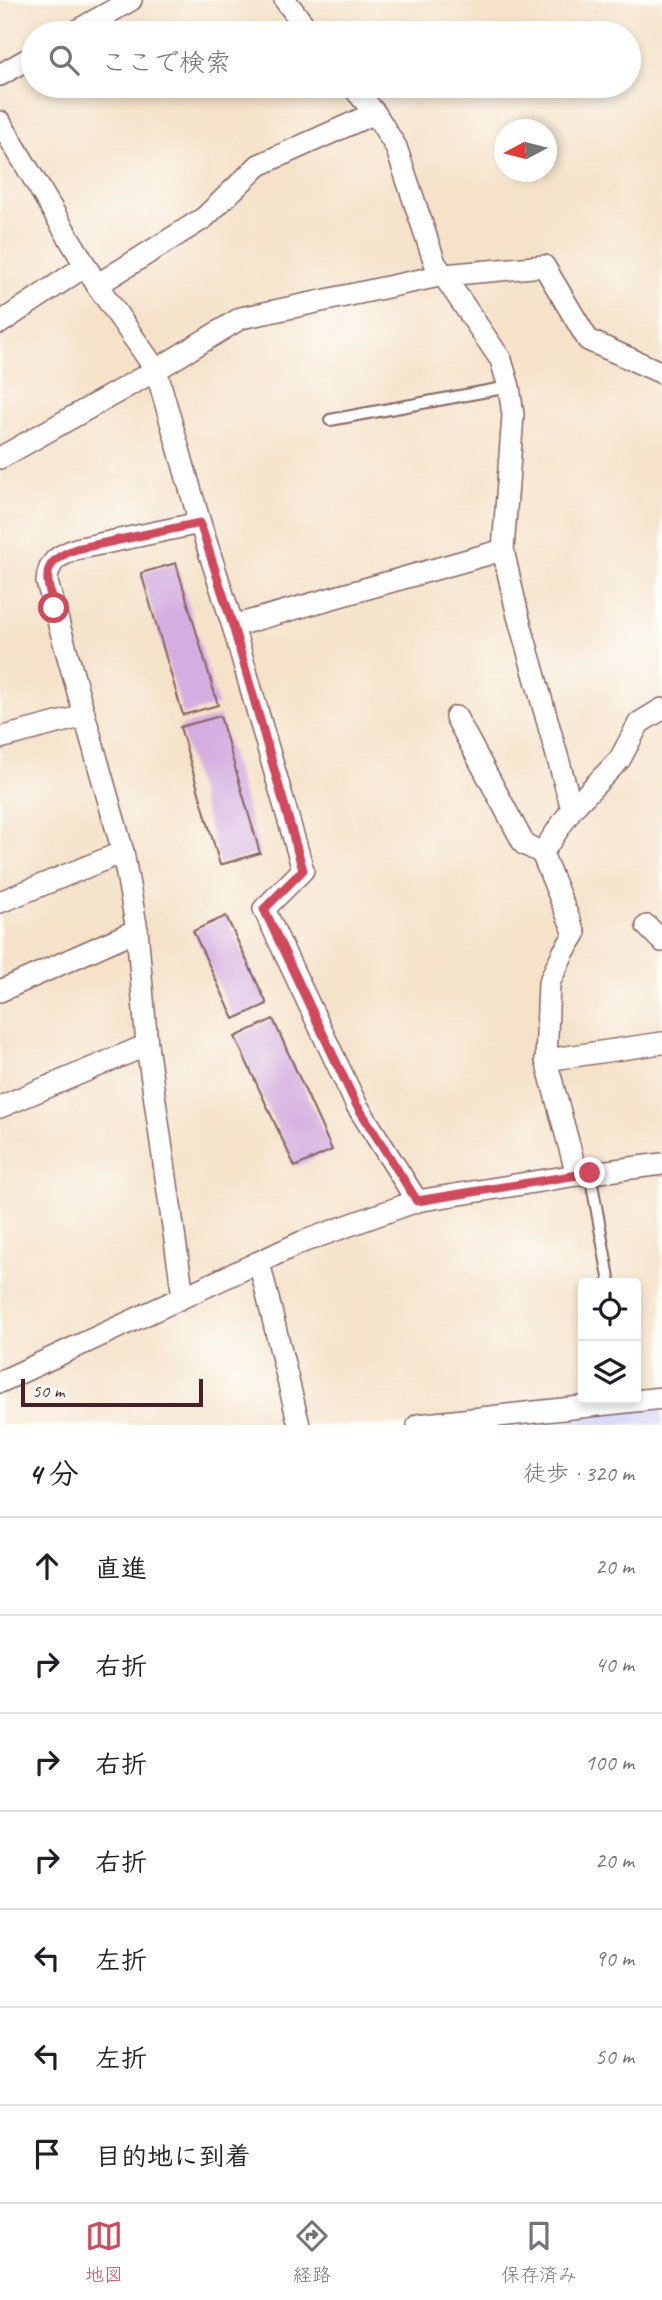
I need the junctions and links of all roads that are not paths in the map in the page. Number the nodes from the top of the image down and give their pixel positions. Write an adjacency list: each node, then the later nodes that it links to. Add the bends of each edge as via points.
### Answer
1 (131, 0): 3 (street)
2 (285, 0): 4 (street)
3 (94, 21)
4 (301, 21)
5 (21, 63): 6 (street)
6 (0, 75)
7 (362, 98): 8 (street)
8 (375, 113): 11 (street, via 396,147 435,263); 12 (street, via 260,165 204,218)
9 (0, 122): 10 (street)
10 (85, 266): 12 (street); 13 (street)
11 (444, 275): 14 (street, via 241,318); 15 (street, via 544,266 589,340); 16 (street, via 501,360)
12 (97, 285): 14 (street)
13 (0, 323)
14 (156, 370): 18 (street); 19 (street)
15 (662, 373)
16 (509, 387): 17 (lane); 20 (street, via 513,415)
17 (330, 420)
18 (0, 458)
19 (200, 523): 21 (street); 23 (street, via 76,549 51,563 47,582)
20 (503, 550): 21 (street); 26 (street)
21 (233, 626): 40 (street, via 303,870 264,909 356,1104)
22 (662, 709): 26 (street, via 639,723 620,760)
23 (84, 716): 25 (street); 27 (street)
24 (456, 717): 28 (street, via 524,844)
25 (0, 738)
26 (572, 809): 28 (street)
27 (123, 852): 29 (street); 31 (street)
28 (542, 853): 36 (street, via 575,934 549,983)
29 (0, 902)
30 (647, 926): 32 (street)
31 (137, 930): 33 (street); 35 (street)
32 (662, 941)
33 (0, 991)
34 (662, 1042): 36 (street)
35 (147, 1045): 37 (street); 43 (street)
36 (546, 1060): 39 (street)
37 (0, 1107)
38 (662, 1164): 39 (street)
39 (583, 1174): 40 (street); 42 (lane)
40 (417, 1201): 41 (street)
41 (259, 1262): 43 (street); 48 (street)
42 (609, 1278)
43 (183, 1296): 44 (street)
44 (0, 1382)
45 (662, 1398): 46 (street)
46 (641, 1399)
47 (591, 1404): 49 (street)
48 (299, 1425)
49 (418, 1425)

